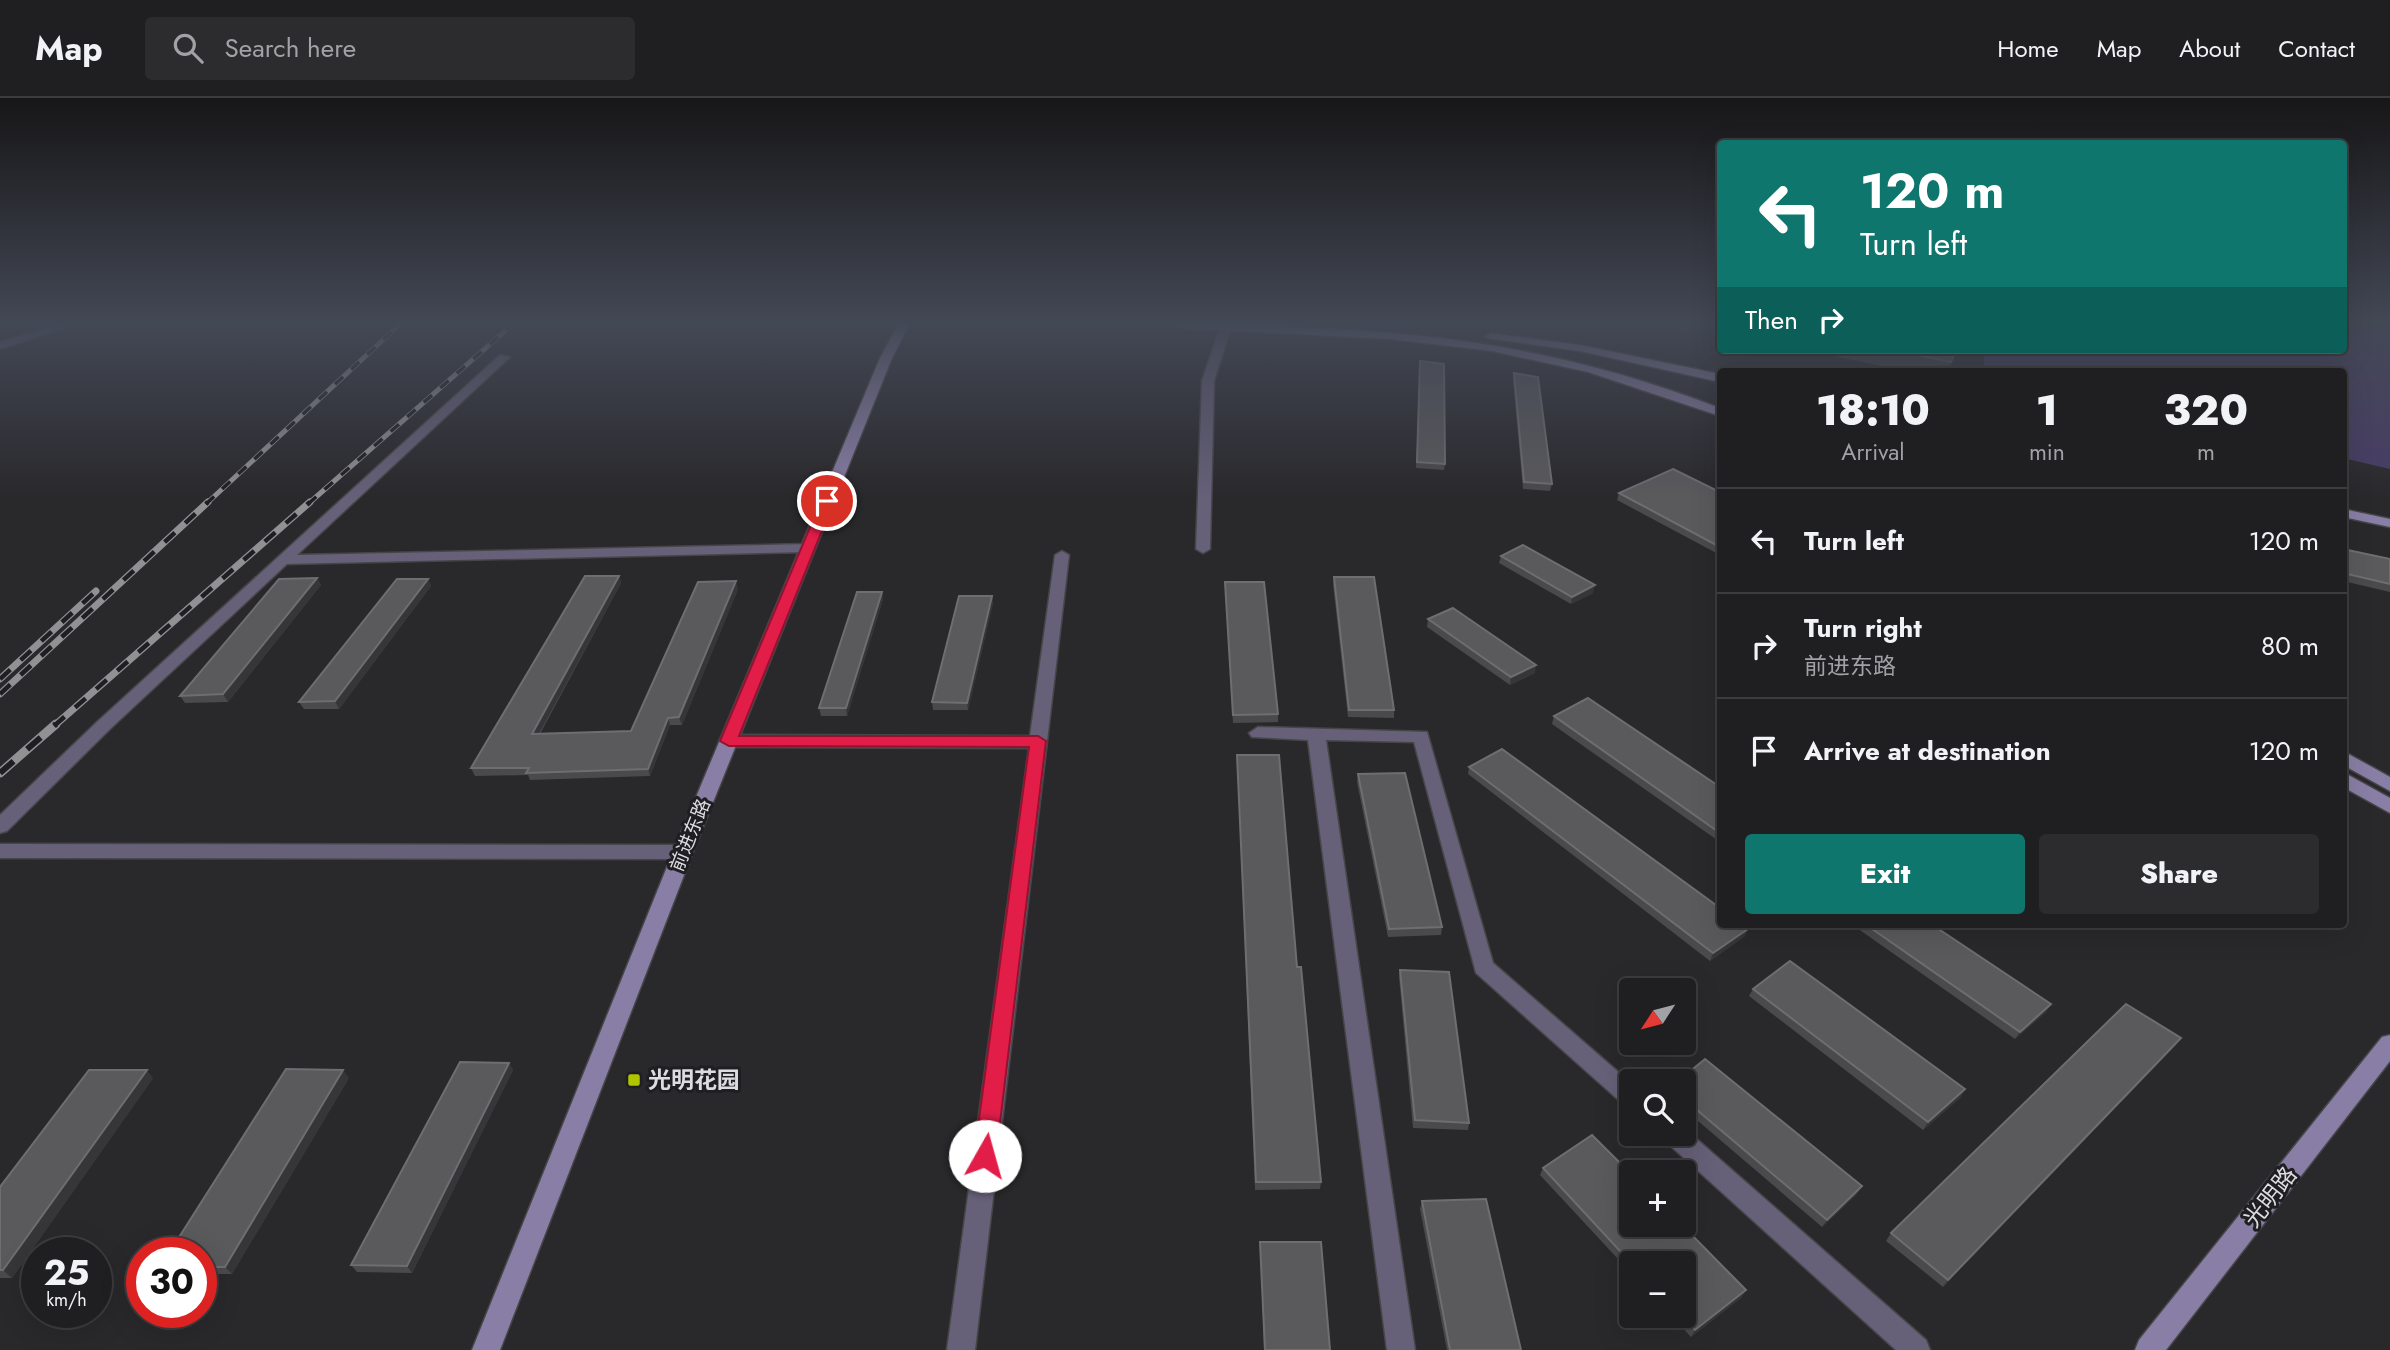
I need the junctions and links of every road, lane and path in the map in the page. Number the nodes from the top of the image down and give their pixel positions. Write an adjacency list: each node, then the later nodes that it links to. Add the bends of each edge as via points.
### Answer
1 (475, 383): 13 (street)
2 (876, 383): 10 (main road, 前进东路)
3 (1208, 383): 11 (street)
4 (1639, 383): 7 (main road)
5 (1664, 383): 6 (main road)
6 (1717, 400)
7 (1717, 411)
8 (2347, 514): 9 (main road)
9 (2390, 523)
10 (808, 548): 13 (street); 16 (main road, 前进东路)
11 (1203, 549)
12 (1062, 555): 17 (street)
13 (284, 560): 22 (street)
14 (1258, 733): 15 (street)
15 (1316, 734): 26 (street, via 1421,736 1484,967); 30 (street)
16 (729, 741): 17 (street); 24 (main road, 前进东路)
17 (1038, 741): 29 (street)
18 (2347, 759): 20 (main road)
19 (2347, 780): 21 (main road)
20 (2390, 785)
21 (2390, 807)
22 (5, 822)
23 (0, 851): 24 (street)
24 (683, 852): 28 (main road, 前进东路)
25 (2390, 1044): 32 (main road, 光明路)
26 (1619, 1086)
27 (1686, 1146): 31 (street)
28 (486, 1350)
29 (961, 1350)
30 (1401, 1350)
31 (1916, 1350)
32 (2150, 1350)

